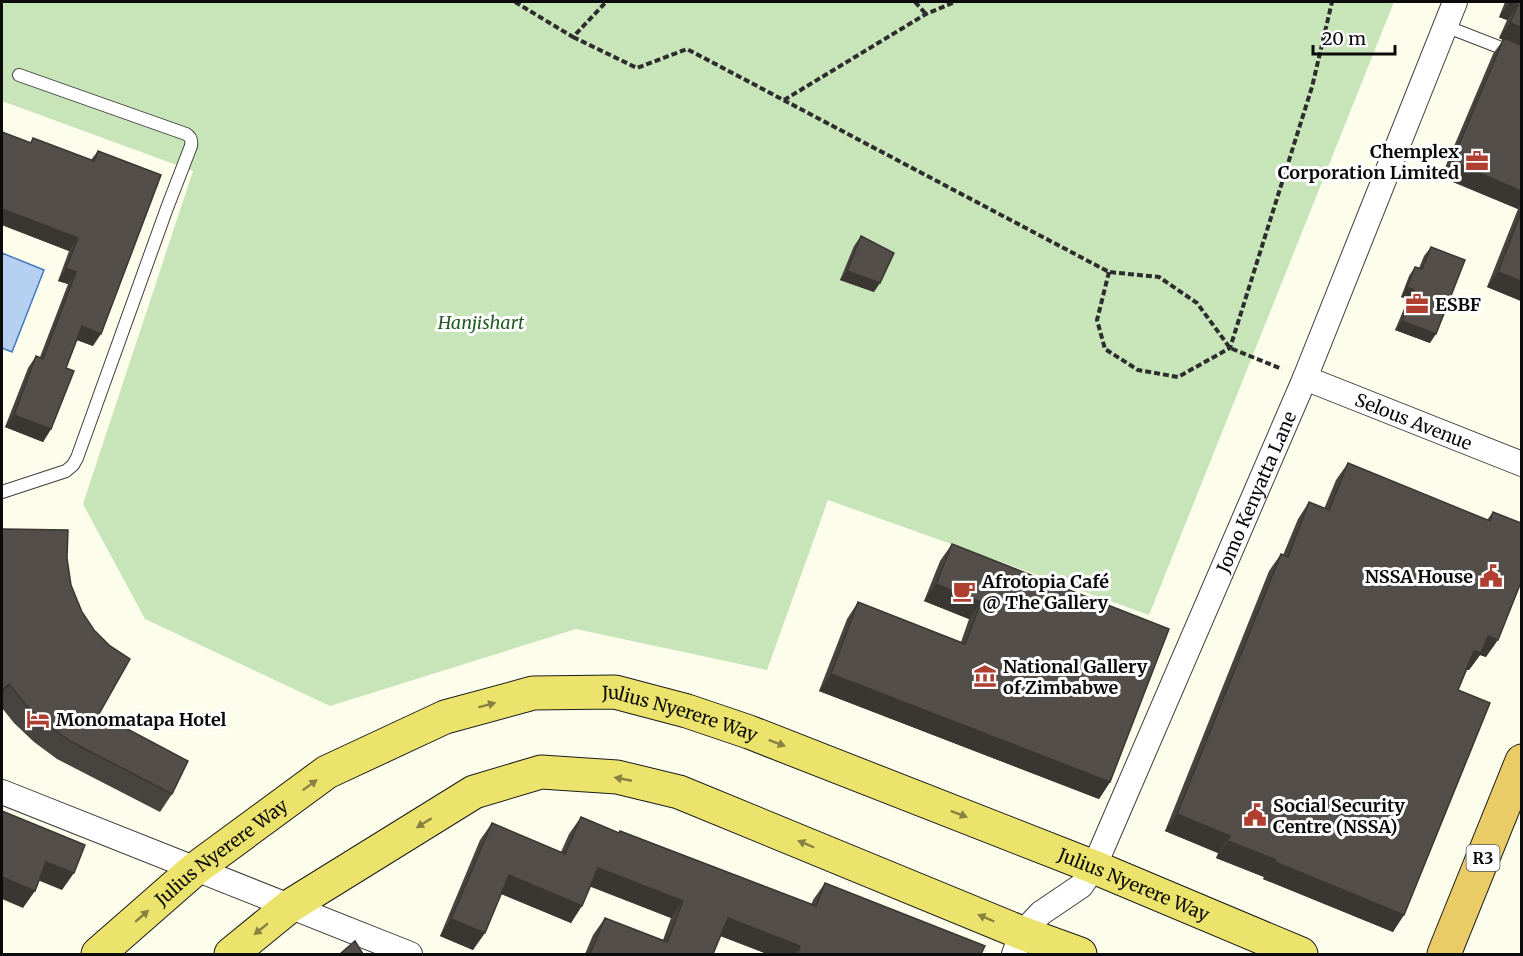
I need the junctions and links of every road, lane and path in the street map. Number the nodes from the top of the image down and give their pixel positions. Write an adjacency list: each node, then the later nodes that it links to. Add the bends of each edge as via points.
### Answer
1 (515, 2): 9 (path)
2 (606, 2): 9 (path)
3 (915, 2): 7 (path)
4 (955, 2): 7 (path)
5 (1332, 2): 14 (path, via 1312,87)
6 (1455, 2): 8 (street, Jomo Kenyatta Lane)
7 (926, 14): 12 (path)
8 (1445, 26): 10 (lane); 15 (street, Jomo Kenyatta Lane)
9 (573, 37): 12 (path, via 637,68 687,50)
10 (1521, 56)
11 (19, 75): 17 (lane, via 186,134 192,140 77,458 66,471)
12 (783, 100): 13 (path)
13 (1109, 272): 14 (path, via 1159,277 1197,303); 14 (path, via 1097,320 1105,349 1130,365 1178,377)
14 (1230, 348): 15 (path)
15 (1305, 378): 16 (street, Selous Avenue); 20 (street, Jomo Kenyatta Lane)
16 (1521, 464)
17 (2, 492)
18 (1521, 760): 29 (highway, R3)
19 (2, 792): 21 (street)
20 (1094, 867): 21 (main road, Julius Nyerere Way, one-way to 20, via 327,772 445,717 533,693 615,692 750,732); 23 (street, Jomo Kenyatta Lane, via 1082,886 1041,913); 28 (main road, Julius Nyerere Way)
21 (195, 869): 22 (street); 24 (main road, Julius Nyerere Way, one-way to 21)
22 (290, 906): 23 (main road, one-way to 22, via 679,792 617,777 541,772 474,792); 25 (main road, one-way to 25); 26 (street)
23 (1018, 944): 27 (main road)
24 (98, 954)
25 (231, 954)
26 (410, 954)
27 (1080, 954)
28 (1300, 954)
29 (1444, 954)

